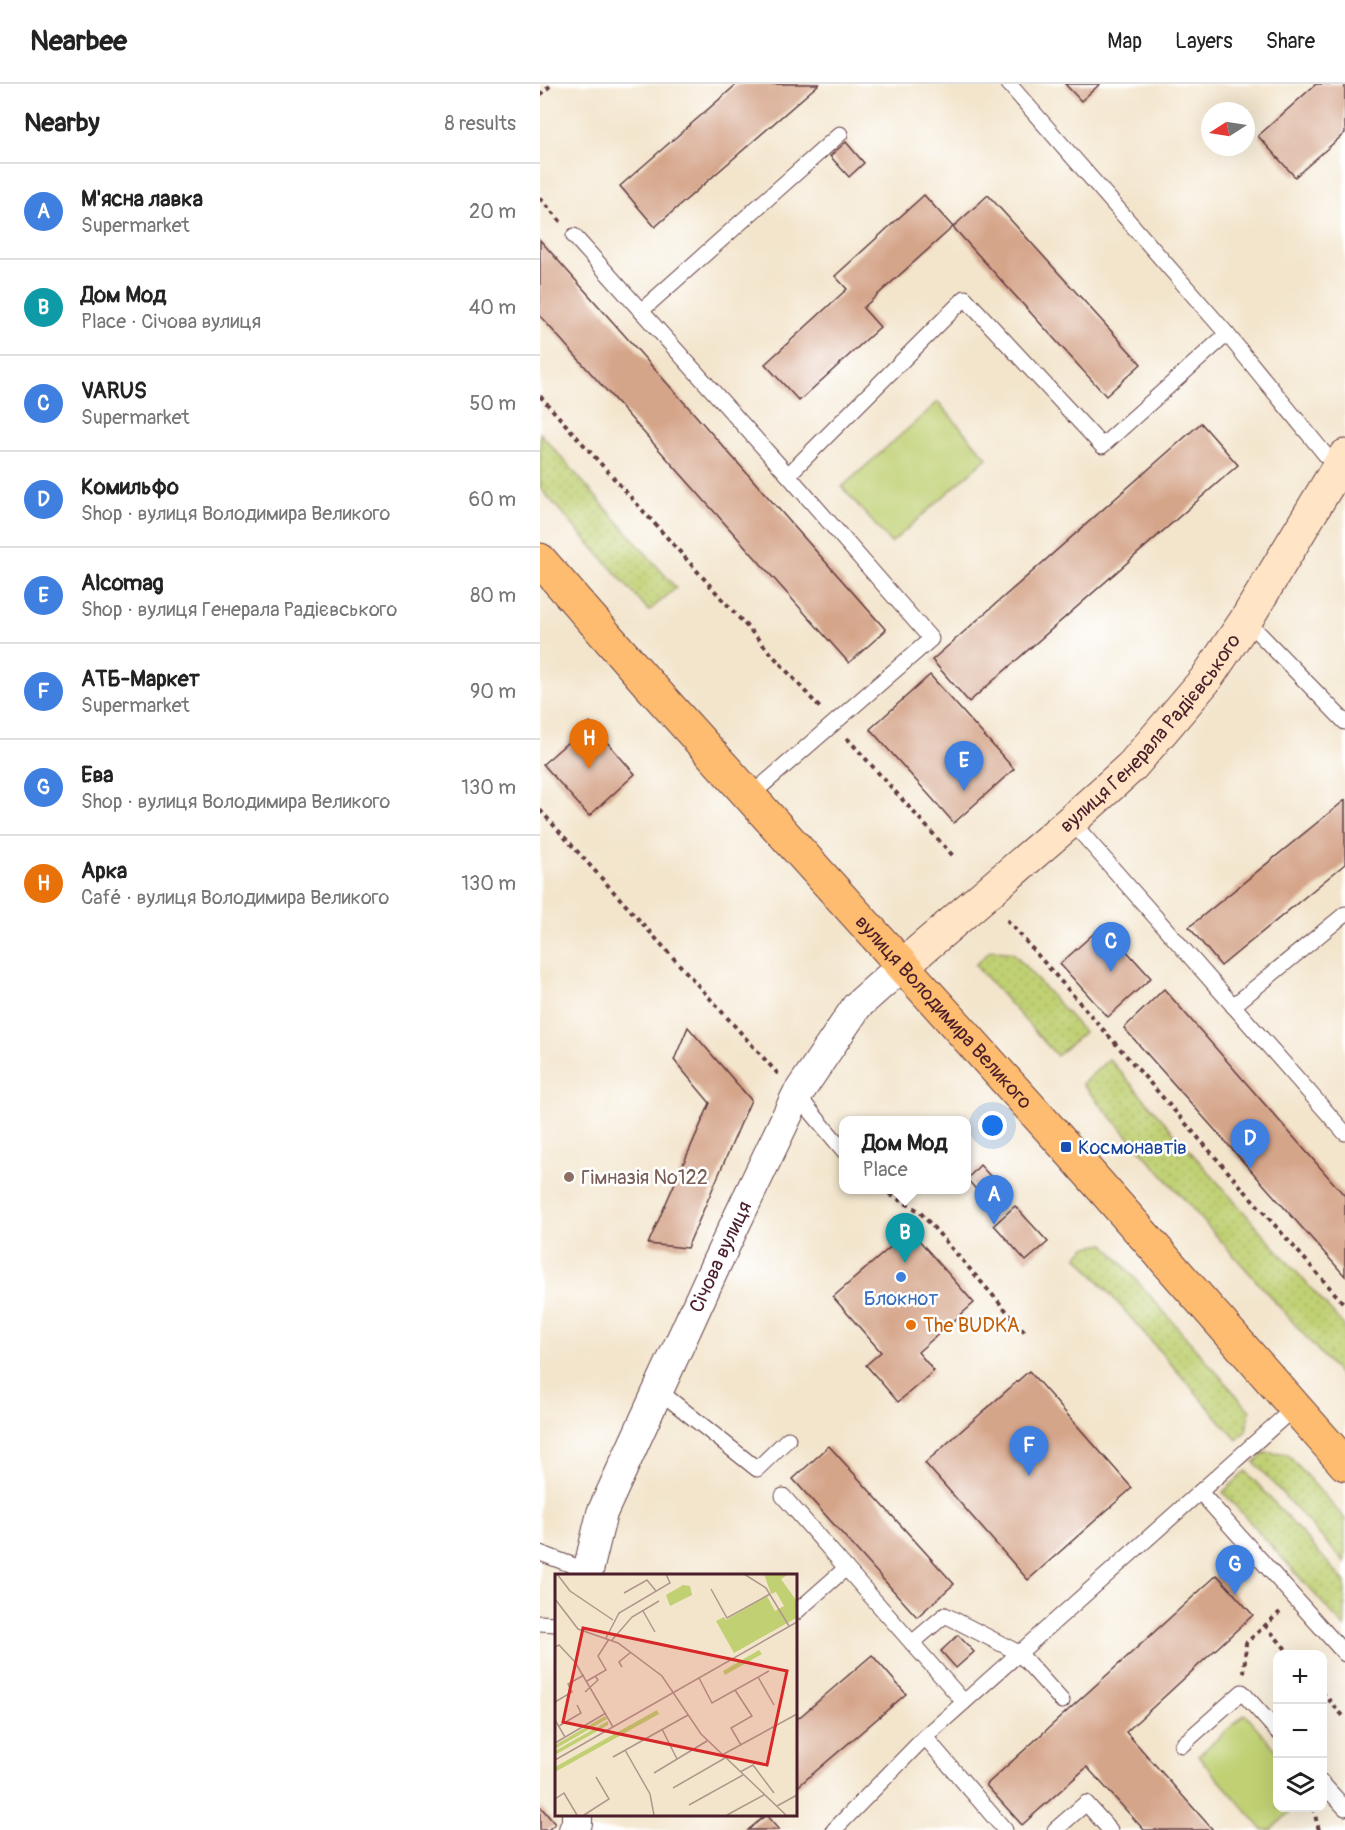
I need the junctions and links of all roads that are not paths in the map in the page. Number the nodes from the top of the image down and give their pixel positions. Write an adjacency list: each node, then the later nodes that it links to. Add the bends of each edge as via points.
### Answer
1 (1009, 84): 5 (lane)
2 (840, 134): 4 (lane)
3 (574, 236): 4 (lane)
4 (641, 311): 7 (lane)
5 (1227, 334): 6 (lane); 7 (lane, via 1102,447 965,298)
6 (1341, 463): 9 (street, вулиця Генерала Радієвського)
7 (788, 475): 11 (lane, via 931,639)
8 (540, 560): 11 (main road, вулиця Володимира Великого)
9 (1246, 620): 10 (lane); 12 (street, вулиця Генерала Радієвського, via 1206,679 1132,766)
10 (1345, 722)
11 (750, 796): 14 (main road, вулиця Володимира Великого)
12 (1071, 821): 14 (street, вулиця Генерала Радієвського); 15 (lane)
13 (1345, 914): 15 (lane)
14 (903, 965): 16 (street, Січова вулиця, via 857,1006); 20 (main road, вулиця Володимира Великого)
15 (1233, 1006): 17 (lane)
16 (797, 1095): 18 (lane); 19 (street, Січова вулиця)
17 (1345, 1133)
18 (839, 1146)
19 (658, 1390): 21 (lane, via 757,1469); 27 (street, Січова вулиця, via 602,1513)
20 (1294, 1407): 22 (main road, вулиця Володимира Великого); 23 (lane)
21 (788, 1439)
22 (1345, 1464)
23 (1200, 1492): 32 (lane); 33 (lane)
24 (783, 1496): 26 (lane)
25 (540, 1553): 27 (lane)
26 (846, 1568): 28 (lane); 31 (lane)
27 (588, 1573)
28 (796, 1612)
29 (540, 1623): 30 (lane)
30 (555, 1624)
31 (912, 1643): 32 (lane, via 945,1616); 34 (lane)
32 (1019, 1653): 34 (lane); 35 (lane)
33 (1345, 1654)
34 (964, 1701): 37 (lane)
35 (1062, 1701)
36 (1273, 1726): 38 (lane, via 1242,1692)
37 (925, 1737): 43 (lane); 44 (lane)
38 (1182, 1745)
39 (1327, 1788): 40 (lane)
40 (1345, 1808)
41 (577, 1815): 42 (street)
42 (574, 1830)
43 (834, 1830)
44 (1005, 1830)
45 (1055, 1830): 46 (lane, via 1086,1803)
46 (1110, 1830)

